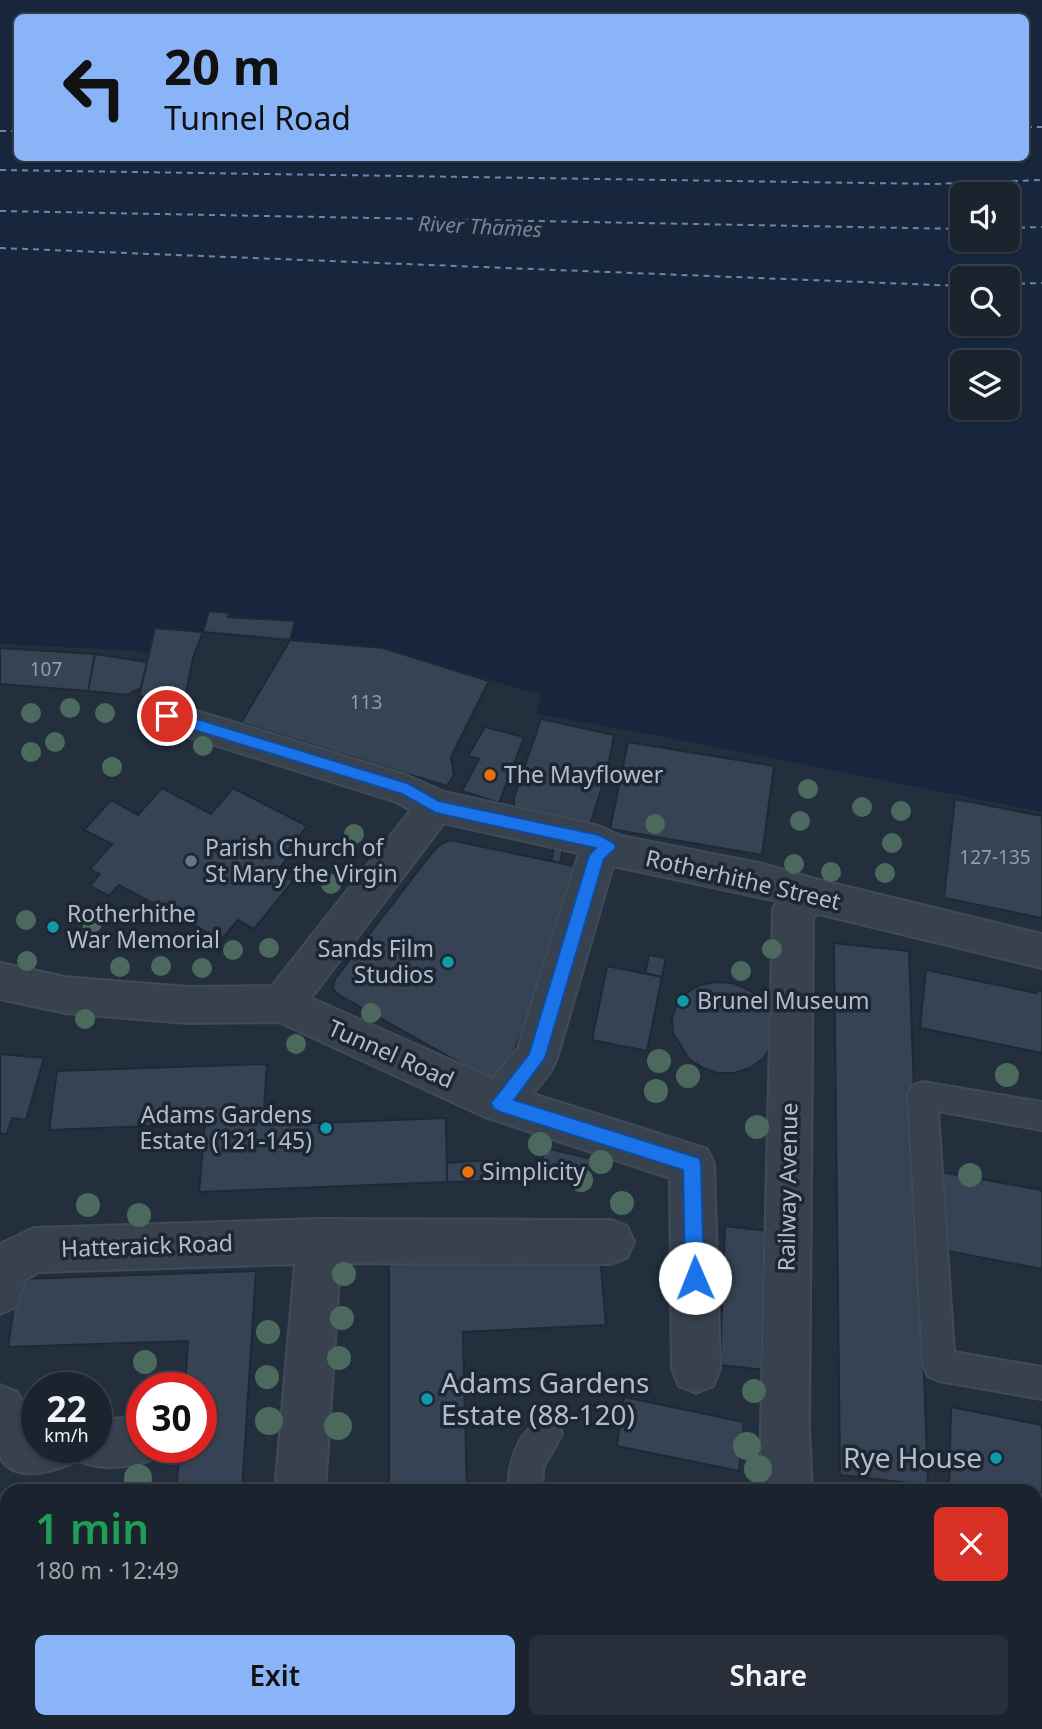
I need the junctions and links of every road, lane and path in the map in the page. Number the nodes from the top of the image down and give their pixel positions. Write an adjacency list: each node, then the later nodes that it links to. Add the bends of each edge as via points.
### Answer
1 (167, 716): 2 (street, Rotherhithe Street, via 407,790)
2 (436, 806): 3 (street, Rotherhithe Street, via 599,842); 7 (street)
3 (608, 848): 4 (street, Rotherhithe Street, via 763,880); 8 (street, via 597,855 536,1058)
4 (815, 897): 5 (street, Rotherhithe Street); 20 (street, Railway Avenue, via 793,909)
5 (1042, 951)
6 (0, 981): 7 (street, via 65,995 188,1005)
7 (282, 1004): 8 (street, Tunnel Road)
8 (500, 1103): 13 (street, Tunnel Road, via 692,1164)
9 (1042, 1116): 14 (lane, via 922,1095 939,1365)
10 (319, 1241): 11 (street, Hatteraick Road); 12 (street, Hatteraick Road, via 34,1250 4,1267); 18 (street)
11 (611, 1242)
12 (0, 1292)
13 (696, 1369)
14 (1042, 1384)
15 (0, 1409): 17 (street)
16 (546, 1434): 19 (lane, via 526,1463)
17 (21, 1447)
18 (301, 1484)
19 (525, 1484)
20 (787, 1484)

